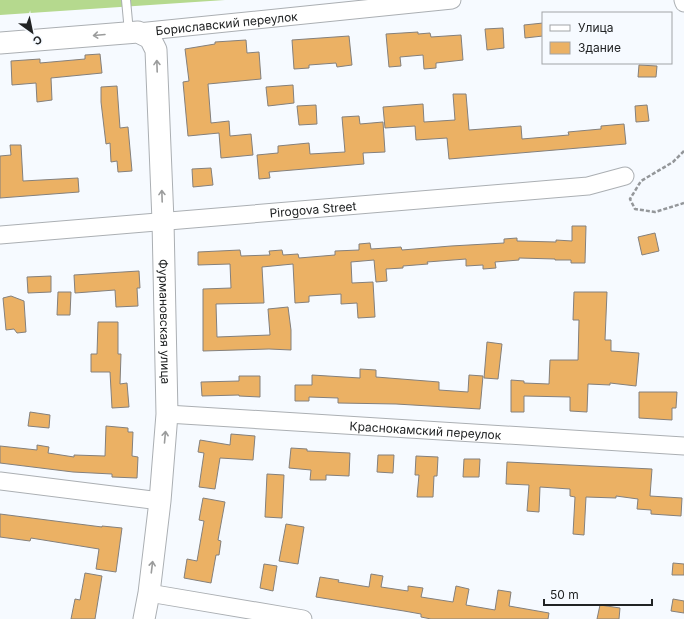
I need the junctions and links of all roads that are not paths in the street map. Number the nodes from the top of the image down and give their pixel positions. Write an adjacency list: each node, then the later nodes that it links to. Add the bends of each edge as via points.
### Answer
1 (126, 0): 5 (lane)
2 (452, 0): 5 (street, Бориславский переулок)
3 (683, 0): 4 (street)
4 (684, 4)
5 (134, 32): 6 (street, Бориславский переулок, one-way to 6); 8 (street, Фурмановская улица, one-way to 5, via 156,50 150,38)
6 (0, 42)
7 (625, 176): 8 (street, Pirogova Street, via 588,186)
8 (163, 221): 9 (street, Pirogova Street); 10 (street, Фурмановская улица)
9 (0, 235)
10 (167, 414): 11 (street, Краснокамский переулок); 13 (street, Фурмановская улица, one-way to 10)
11 (684, 446)
12 (0, 481): 13 (street)
13 (160, 501): 14 (street, Фурмановская улица, one-way to 13)
14 (149, 593): 15 (street, Фурмановская улица); 16 (street)
15 (144, 619)
16 (303, 619)

